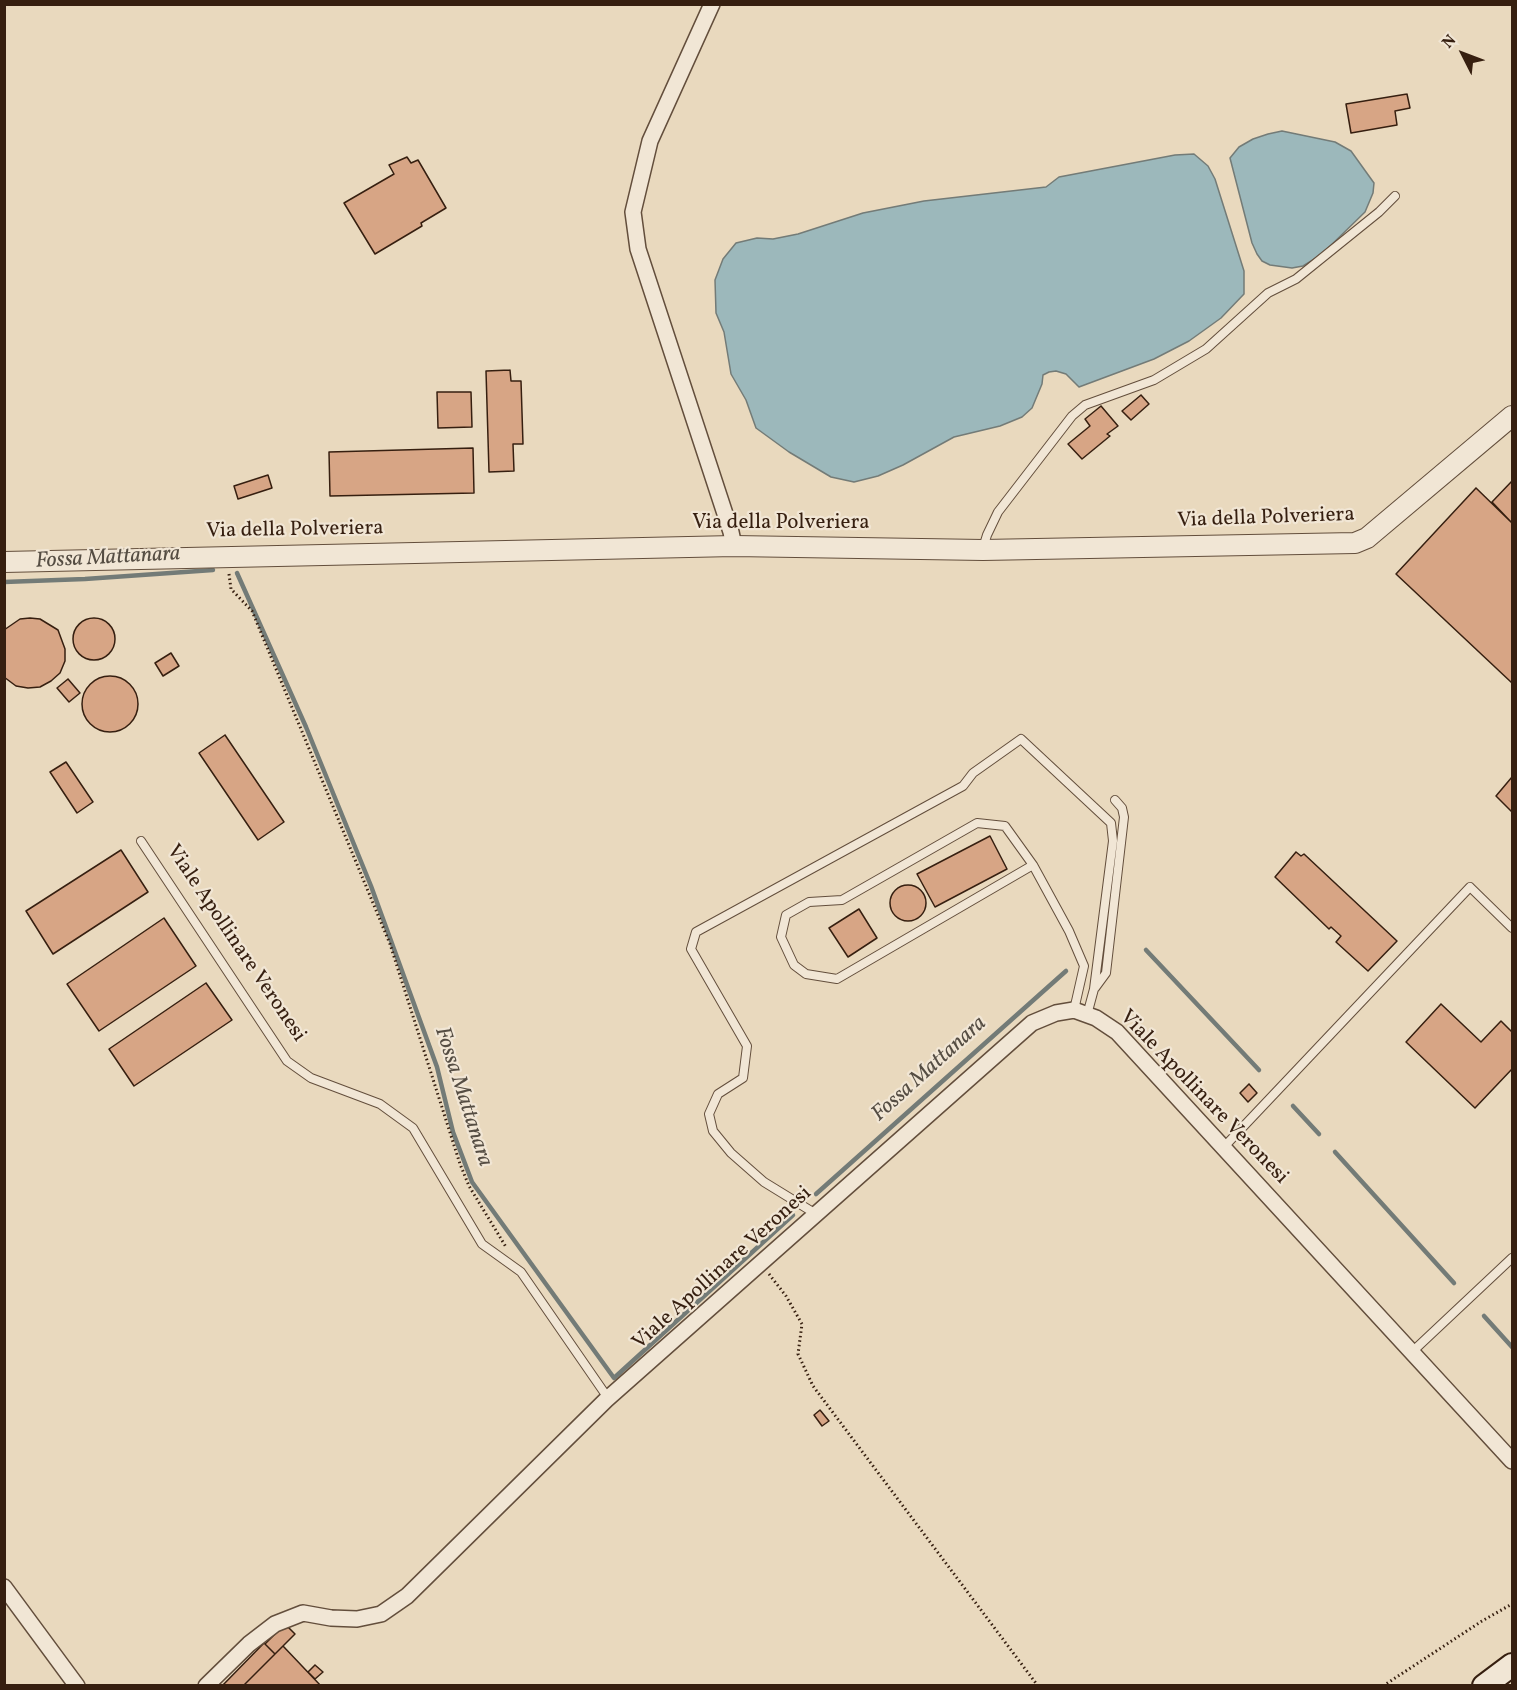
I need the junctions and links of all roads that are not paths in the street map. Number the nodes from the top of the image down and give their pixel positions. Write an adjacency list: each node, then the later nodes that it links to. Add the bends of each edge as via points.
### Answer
1 (712, 4): 4 (street, via 650,141 633,212 638,249)
2 (1395, 196): 5 (lane, via 1296,279 1268,293 1206,349 1154,380 1078,410 998,512)
3 (1512, 416): 5 (street, Via della Polveriera, via 1359,543)
4 (734, 546): 5 (street, Via della Polveriera); 6 (street, Via della Polveriera)
5 (983, 550)
6 (4, 562)
7 (1115, 800): 11 (lane, via 1124,817 1106,973)
8 (141, 841): 17 (lane, Viale Apollinare Veronesi, via 287,1061 311,1078 380,1104 413,1128 482,1244 521,1272)
9 (1032, 865): 9 (lane, via 1005,826 976,823 842,900 808,903 786,915 781,937 800,970 837,980); 12 (lane, via 1084,966)
10 (1512, 928): 13 (lane, via 1470,887)
11 (1094, 989): 12 (lane); 14 (lane, via 1113,841 1111,823 1021,739 973,773 963,786 696,932 691,949 747,1046 743,1078 718,1094 709,1114 714,1131 731,1154 764,1182)
12 (1081, 1013): 13 (street, Viale Apollinare Veronesi, via 1117,1032); 14 (street, Viale Apollinare Veronesi, via 1056,1012 1032,1023)
13 (1223, 1148): 16 (street, Viale Apollinare Veronesi)
14 (816, 1214): 17 (street, Viale Apollinare Veronesi)
15 (1512, 1258): 16 (lane)
16 (1412, 1352): 18 (street, Viale Apollinare Veronesi)
17 (608, 1398): 23 (street, Viale Apollinare Veronesi, via 407,1596 381,1614 357,1619 303,1613 276,1624)
18 (1512, 1461)
19 (4, 1587): 22 (street)
20 (1512, 1665): 24 (main road)
21 (1512, 1682): 25 (main road)
22 (77, 1686)
23 (206, 1686)
24 (1484, 1686)
25 (1502, 1686)

